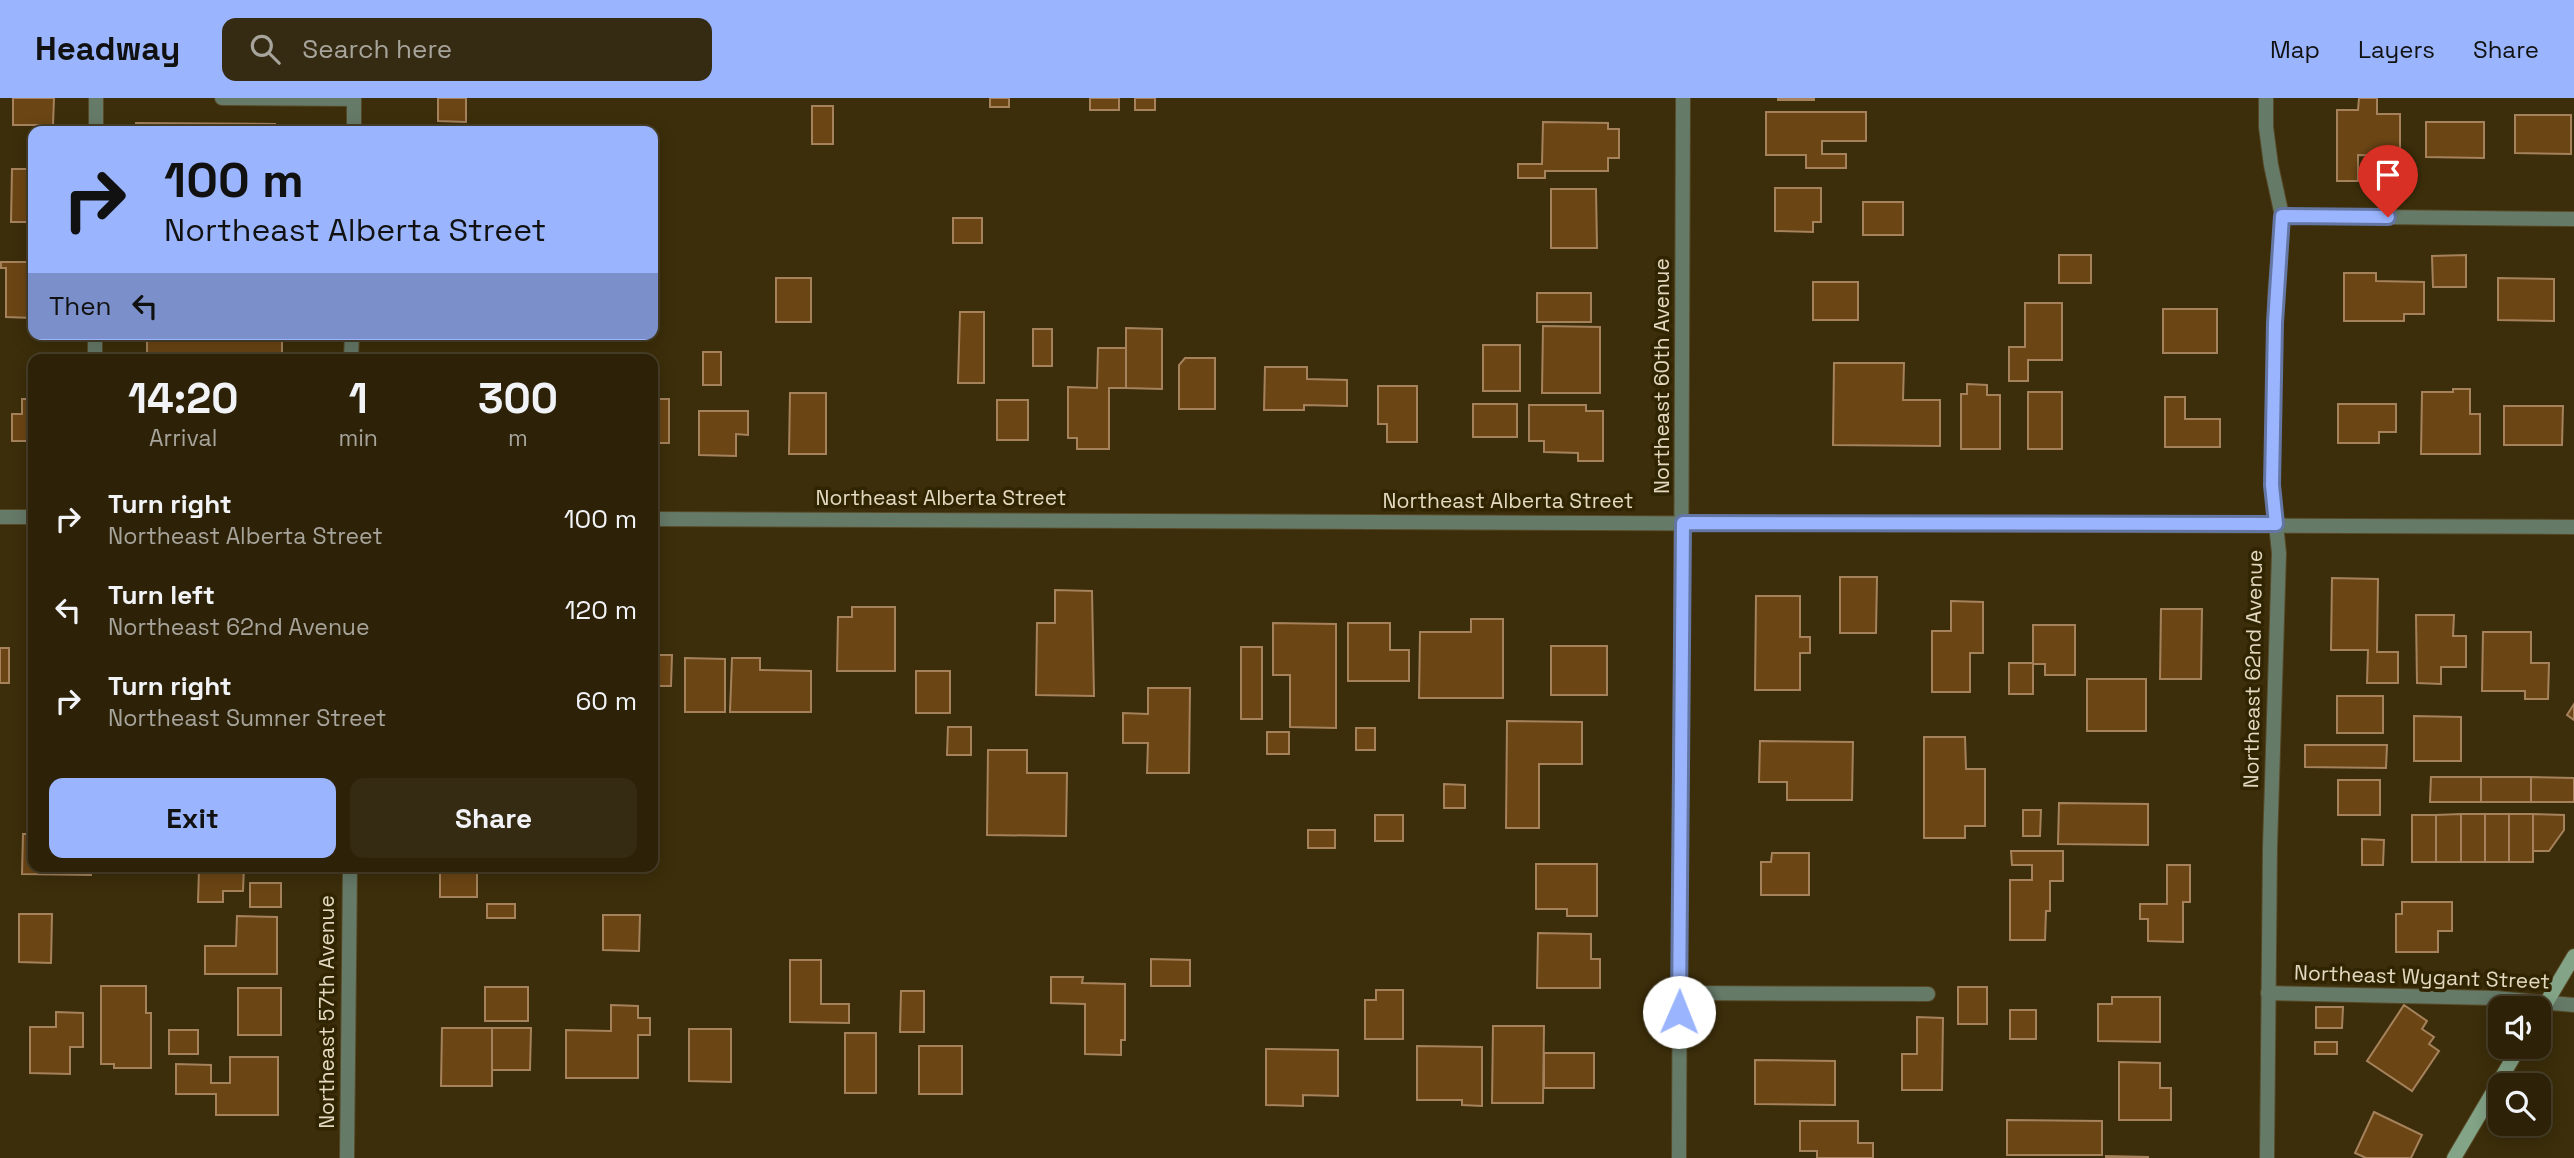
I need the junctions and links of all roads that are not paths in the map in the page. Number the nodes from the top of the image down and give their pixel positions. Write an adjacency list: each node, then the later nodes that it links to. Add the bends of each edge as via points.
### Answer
1 (96, 98): 6 (street)
2 (222, 98): 5 (street)
3 (1683, 98): 13 (street, Northeast 60th Avenue)
4 (2266, 98): 8 (street, Northeast 62nd Avenue, via 2271,165)
5 (354, 99): 7 (street)
6 (96, 126)
7 (354, 126)
8 (2282, 216): 9 (street); 14 (street, Northeast 62nd Avenue, via 2275,323 2272,485)
9 (2574, 219)
10 (0, 517): 11 (street)
11 (28, 517)
12 (658, 519): 13 (street, Northeast Alberta Street)
13 (1683, 523): 14 (street, Northeast Alberta Street); 18 (street, Northeast 60th Avenue)
14 (2276, 524): 15 (street, Northeast Alberta Street); 19 (street, Northeast 62nd Avenue)
15 (2574, 527)
16 (349, 872): 26 (street, Northeast 57th Avenue)
17 (2574, 956): 21 (main road)
18 (1680, 993): 20 (street); 27 (street, Northeast 60th Avenue)
19 (2268, 993): 22 (street, Northeast Wygant Street); 28 (street, Northeast 62nd Avenue)
20 (1928, 994)
21 (2550, 996)
22 (2488, 998)
23 (2574, 1005): 24 (street, Northeast Wygant Street)
24 (2551, 1007)
25 (2512, 1059): 29 (main road)
26 (347, 1158)
27 (1679, 1158)
28 (2267, 1158)
29 (2454, 1158)

